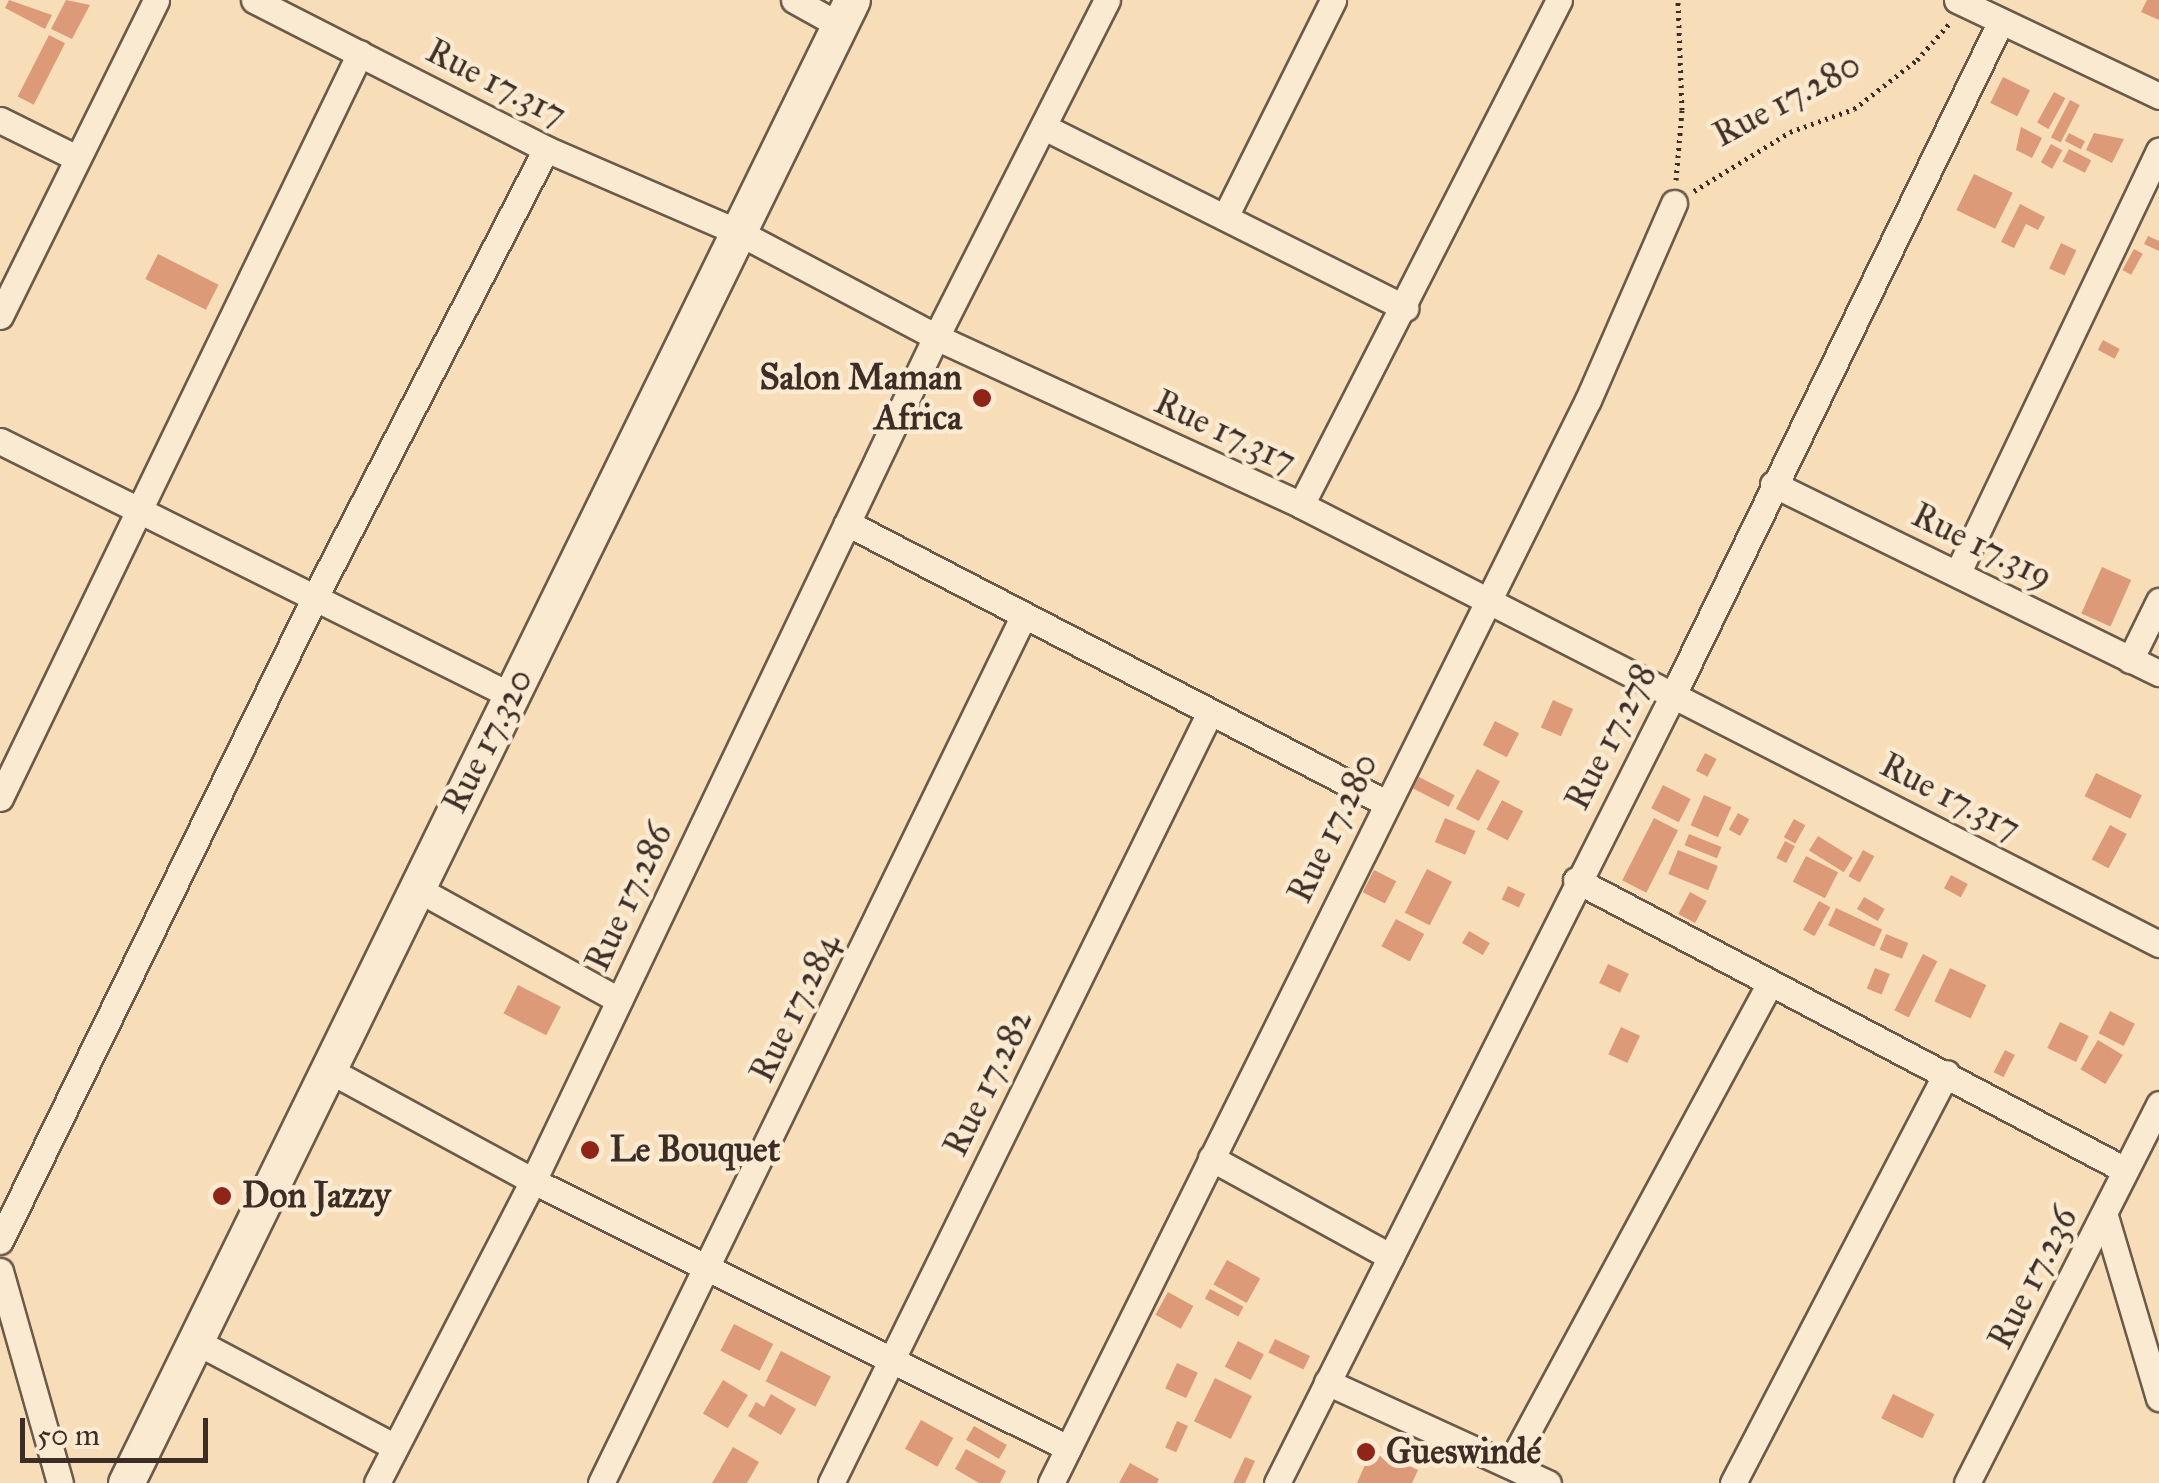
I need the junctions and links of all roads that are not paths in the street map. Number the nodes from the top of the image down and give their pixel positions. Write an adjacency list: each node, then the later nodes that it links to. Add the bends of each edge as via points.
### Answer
1 (156, 0): 16 (street)
2 (254, 0): 10 (street, Rue 17.317)
3 (794, 0): 8 (street)
4 (1107, 0): 13 (street, Rue 17.286)
5 (1332, 0): 18 (street)
6 (1559, 0): 20 (street)
7 (1962, 2): 9 (street)
8 (845, 12): 19 (street, Rue 17.320)
9 (2001, 22): 11 (street); 24 (street, Rue 17.278)
10 (360, 53): 14 (street, Rue 17.317); 26 (street)
11 (2159, 96)
12 (0, 120): 16 (street)
13 (1046, 128): 18 (street); 22 (street, Rue 17.286)
14 (546, 149): 19 (street, Rue 17.317); 29 (street)
15 (2159, 151): 28 (street)
16 (77, 158): 21 (street)
17 (1674, 203): 30 (street, Rue 17.280, via 1588,400)
18 (1226, 215): 20 (street)
19 (738, 232): 22 (street, Rue 17.317); 36 (street, Rue 17.320)
20 (1405, 308): 25 (street)
21 (0, 316)
22 (936, 337): 25 (street, Rue 17.317); 27 (street, Rue 17.286)
23 (0, 441): 26 (street)
24 (1773, 484): 28 (street, Rue 17.319); 35 (street, Rue 17.278)
25 (1301, 505): 30 (street, Rue 17.317)
26 (141, 508): 29 (street); 38 (street)
27 (847, 522): 32 (street); 44 (street, Rue 17.286)
28 (1958, 572): 33 (street, Rue 17.319)
29 (315, 597): 36 (street); 52 (street)
30 (1489, 600): 35 (street, Rue 17.317); 39 (street, Rue 17.280)
31 (2159, 601): 33 (street)
32 (1023, 618): 37 (street); 54 (street, Rue 17.284)
33 (2130, 660): 34 (street, Rue 17.319)
34 (2159, 673)
35 (1674, 693): 40 (street, Rue 17.278); 42 (street, Rue 17.317)
36 (512, 696): 41 (street, Rue 17.320)
37 (1210, 714): 39 (street); 57 (street, Rue 17.282)
38 (0, 798)
39 (1384, 802): 48 (street, Rue 17.280)
40 (1576, 880): 43 (street); 53 (street, Rue 17.278)
41 (414, 888): 44 (street); 45 (street, Rue 17.320)
42 (2159, 944)
43 (1770, 983): 46 (street); 62 (street)
44 (619, 1000): 50 (street, Rue 17.286)
45 (326, 1068): 50 (street); 56 (street, Rue 17.320)
46 (1946, 1073): 49 (street); 71 (street)
47 (2159, 1104): 49 (street, Rue 17.236)
48 (1211, 1158): 53 (street); 61 (street, Rue 17.280)
49 (2126, 1170): 51 (street, Rue 17.236)
50 (533, 1181): 54 (street); 60 (street, Rue 17.286)
51 (2105, 1216): 59 (street); 72 (street, Rue 17.236)
52 (0, 1241)
53 (1392, 1257): 58 (street, Rue 17.278)
54 (707, 1268): 57 (street); 66 (street, Rue 17.284)
55 (0, 1271): 63 (street)
56 (195, 1342): 60 (street); 64 (street, Rue 17.320)
57 (892, 1358): 61 (street); 67 (street, Rue 17.282)
58 (1327, 1382): 62 (street); 69 (street, Rue 17.278)
59 (2159, 1398)
60 (394, 1447): 65 (street, Rue 17.286)
61 (1068, 1448): 68 (street, Rue 17.280)
62 (1510, 1464): 70 (street)
63 (60, 1483)
64 (126, 1483)
65 (377, 1483)
66 (601, 1483)
67 (831, 1483)
68 (1051, 1483)
69 (1277, 1483)
70 (1548, 1483)
71 (1733, 1483)
72 (1966, 1483)

